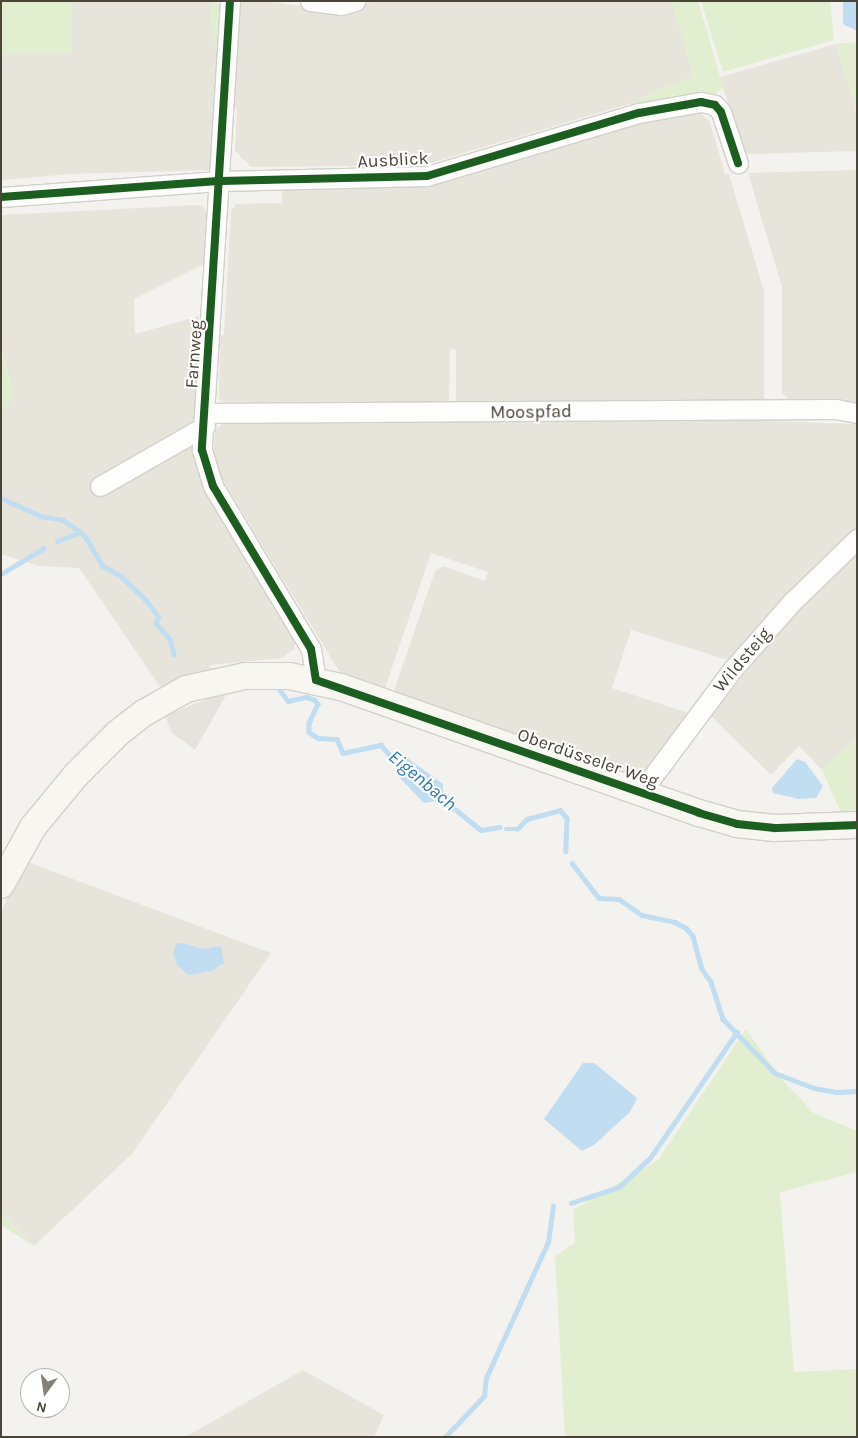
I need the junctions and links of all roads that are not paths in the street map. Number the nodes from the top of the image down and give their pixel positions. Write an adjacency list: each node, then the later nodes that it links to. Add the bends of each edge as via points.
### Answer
1 (230, 1): 5 (street, Farnweg)
2 (310, 1): 3 (street, via 341,6)
3 (355, 1)
4 (738, 163): 5 (street, Ausblick, via 721,112 715,105 701,102 639,113 427,176)
5 (221, 181): 6 (street, Ausblick); 8 (street, Farnweg)
6 (1, 197)
7 (857, 413): 8 (street, Moospfad, via 836,409)
8 (205, 420): 9 (street); 11 (street, Farnweg, via 202,450 213,486 311,649)
9 (100, 486)
10 (857, 539): 12 (street, Wildsteig, via 792,602 732,670)
11 (316, 680): 12 (street, Oberdüsseler Weg); 14 (street, Oberdüsseler Weg, via 245,676 208,682 144,713 118,733 57,797 33,827)
12 (641, 792): 13 (street, Oberdüsseler Weg, via 738,824 783,828)
13 (857, 825)
14 (1, 885)

